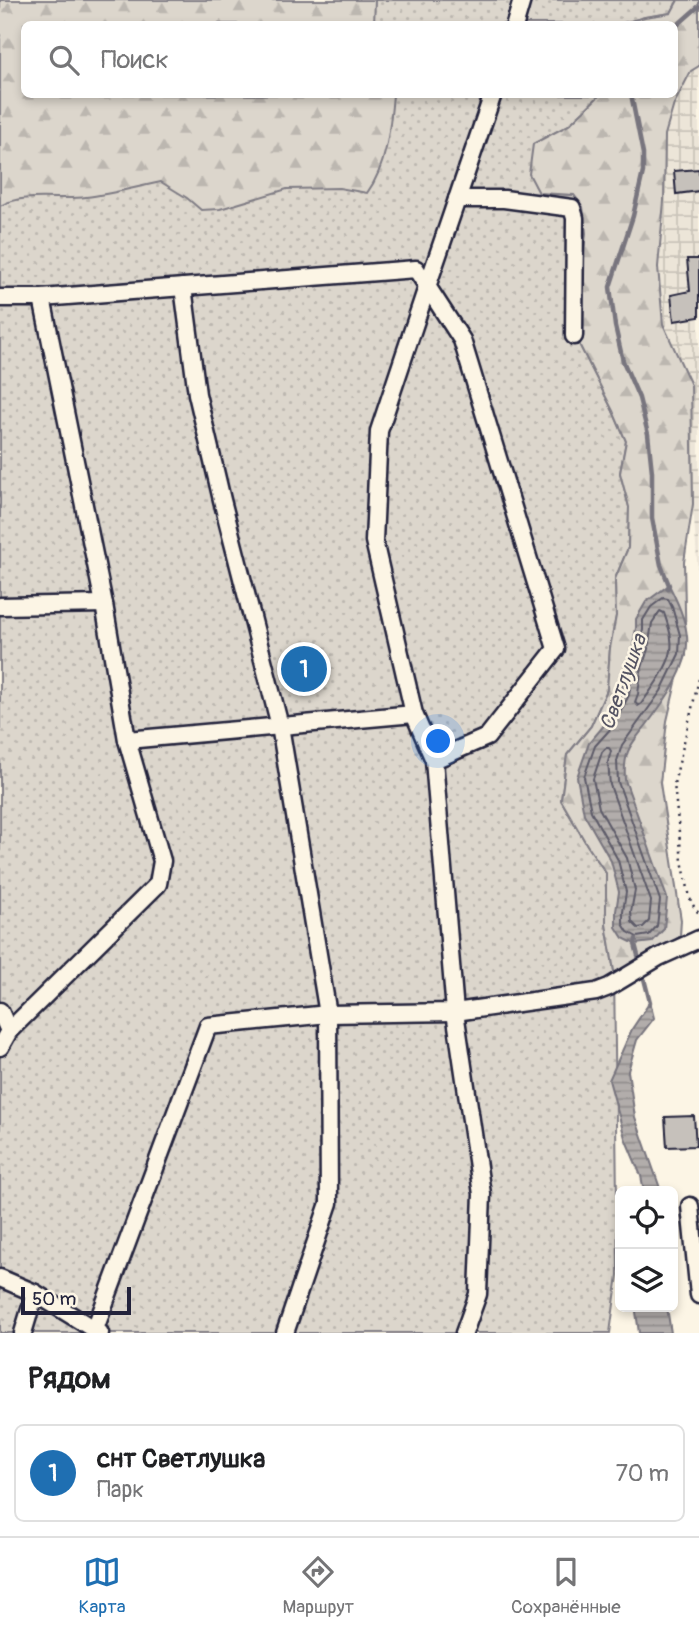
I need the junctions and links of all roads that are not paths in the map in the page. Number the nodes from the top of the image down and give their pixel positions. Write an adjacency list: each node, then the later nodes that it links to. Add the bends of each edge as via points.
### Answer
1 (522, 0): 2 (lane)
2 (516, 21)
3 (492, 98): 4 (lane)
4 (457, 200): 6 (lane); 9 (lane, via 504,199 572,208)
5 (183, 287): 6 (lane, via 416,269); 8 (lane); 13 (lane, via 197,394)
6 (427, 287): 12 (lane, via 379,431 374,541); 15 (lane, via 462,340 556,649 487,737)
7 (0, 298): 8 (lane)
8 (42, 298): 10 (lane)
9 (574, 336)
10 (104, 604): 11 (lane); 14 (lane)
11 (0, 606)
12 (414, 714): 13 (lane); 15 (lane)
13 (280, 726): 14 (lane); 19 (lane)
14 (127, 740): 20 (lane, via 162,861 158,884)
15 (434, 760): 18 (lane)
16 (699, 939): 18 (lane, via 596,992)
17 (0, 1011): 20 (lane)
18 (455, 1012): 19 (lane); 29 (lane, via 481,1194 478,1294)
19 (328, 1014): 26 (lane, via 208,1026); 28 (lane, via 329,1203)
20 (9, 1031): 21 (lane)
21 (0, 1047)
22 (690, 1206): 25 (lane)
23 (0, 1278): 24 (lane)
24 (35, 1293): 26 (lane); 27 (lane)
25 (699, 1295)
26 (98, 1331)
27 (23, 1333)
28 (285, 1333)
29 (464, 1333)

